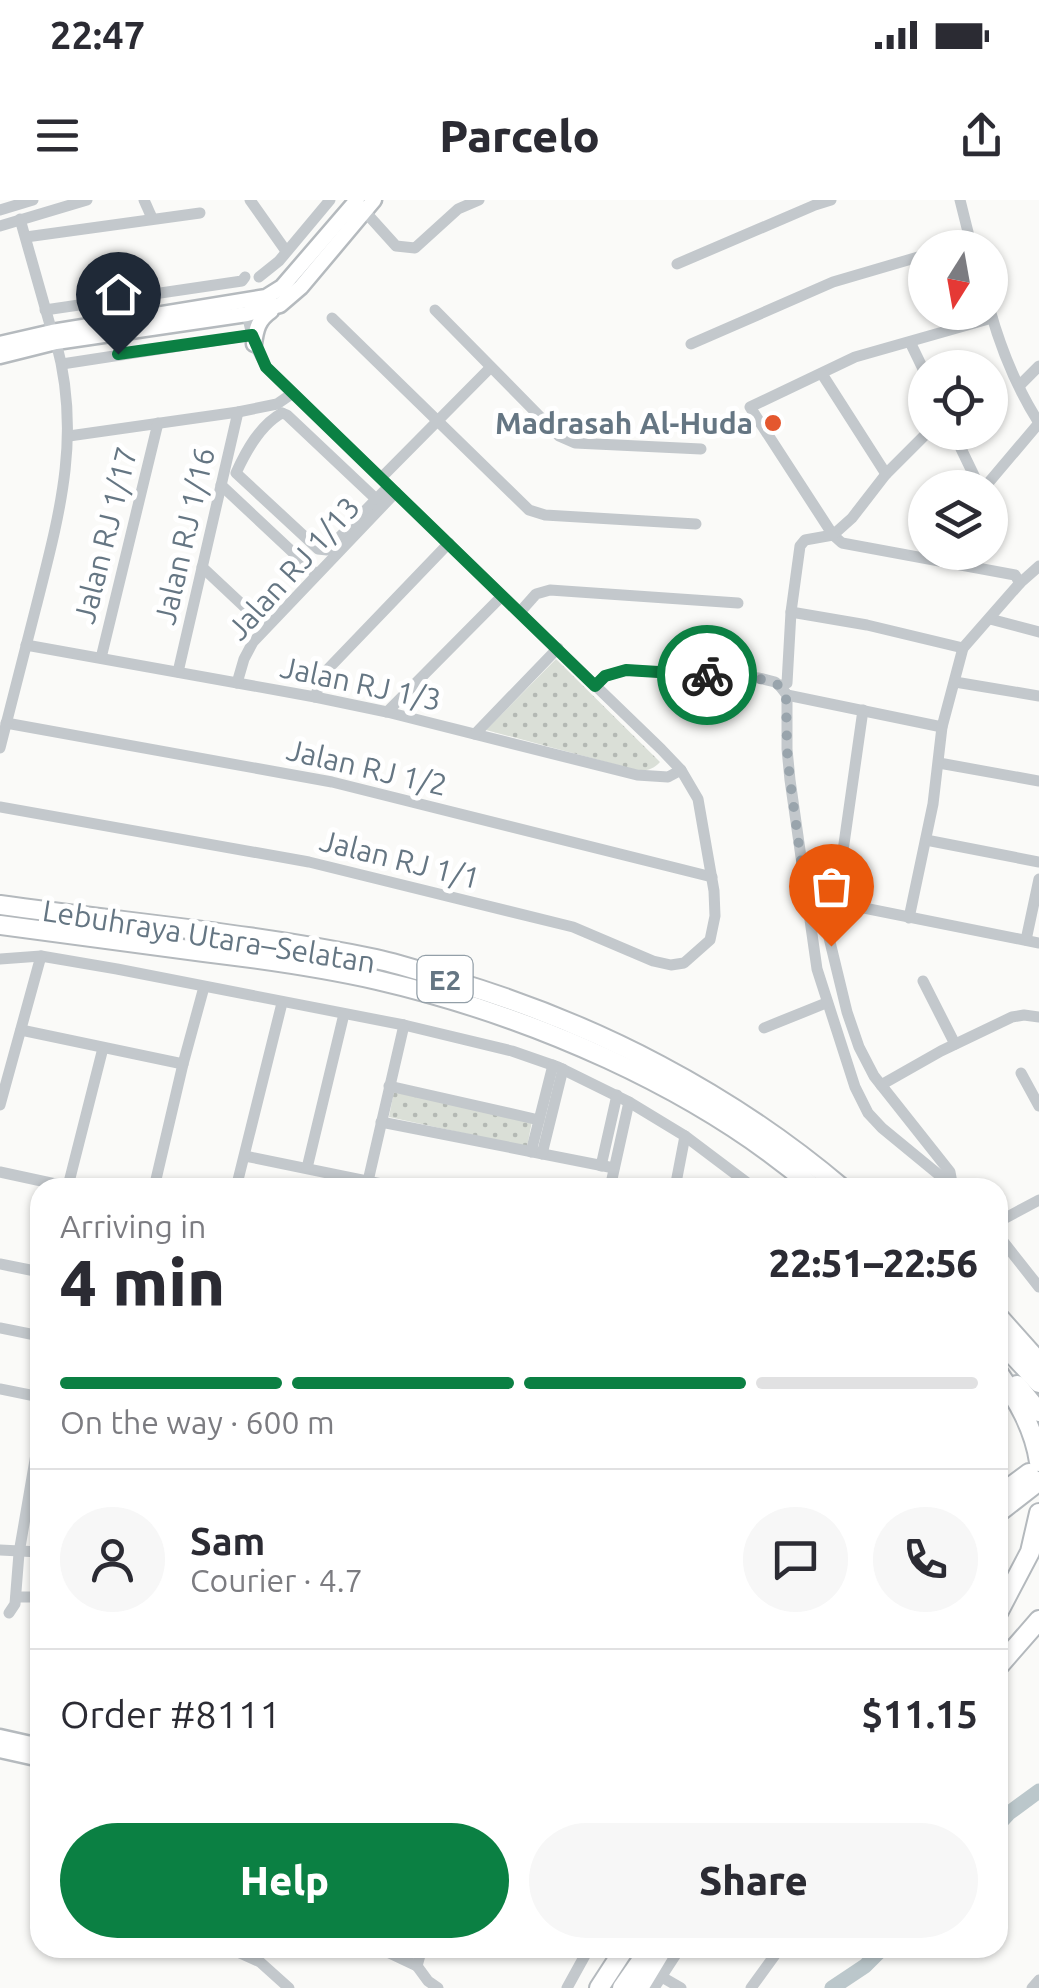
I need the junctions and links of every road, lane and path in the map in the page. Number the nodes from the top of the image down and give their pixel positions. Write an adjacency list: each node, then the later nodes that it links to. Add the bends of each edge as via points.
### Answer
1 (33, 200): 10 (street)
2 (88, 200): 13 (street)
3 (144, 200): 12 (street)
4 (250, 200): 17 (street)
5 (330, 200): 17 (street)
6 (479, 200): 9 (street, via 415,248 396,246)
7 (831, 200): 19 (street)
8 (960, 200): 15 (street)
9 (363, 203): 20 (main road, via 302,287); 21 (main road, via 282,288)
10 (0, 210)
11 (200, 212): 12 (street)
12 (152, 218): 16 (street)
13 (20, 219): 14 (street); 16 (street)
14 (0, 226)
15 (968, 230)
16 (26, 237): 22 (street)
17 (286, 252): 22 (street, via 242,281)
18 (908, 260): 31 (street, via 833,282)
19 (677, 264)
20 (280, 305): 21 (main road); 28 (main road, via 263,316)
21 (246, 308): 27 (main road); 28 (street)
22 (45, 310): 27 (street)
23 (436, 310): 36 (street)
24 (332, 318): 42 (street)
25 (945, 330): 29 (street)
26 (996, 330): 38 (street)
27 (54, 337): 30 (main road); 33 (main road); 34 (street)
28 (253, 340): 34 (street); 39 (street, via 266,367)
29 (910, 342): 32 (street); 37 (street)
30 (0, 344)
31 (691, 344)
32 (914, 350)
33 (0, 356)
34 (62, 364): 45 (street)
35 (1039, 366): 38 (street)
36 (490, 368): 42 (street); 46 (street, via 567,440)
37 (822, 374): 50 (street); 55 (street, via 750,407)
38 (1020, 385): 44 (street)
39 (293, 393): 40 (street); 52 (street)
40 (282, 408): 41 (street); 48 (street); 53 (street)
41 (238, 412): 43 (street); 48 (street, Jalan RJ 1/16)
42 (438, 421): 52 (street); 54 (street, via 537,514)
43 (158, 423): 45 (street); 73 (street, Jalan RJ 1/17)
44 (1039, 423): 49 (street)
45 (69, 436): 70 (street, via 62,497)
46 (700, 449)
47 (910, 450): 50 (street)
48 (230, 470): 51 (street, Jalan RJ 1/16); 53 (street, via 322,551)
49 (998, 470)
50 (886, 474): 55 (street)
51 (221, 485): 59 (street, Jalan RJ 1/16); 61 (street)
52 (389, 485): 53 (street); 56 (street); 61 (street, Jalan RJ 1/13)
53 (376, 499)
54 (696, 524)
55 (833, 535): 57 (street); 66 (street, via 800,546)
56 (449, 543): 63 (street); 80 (street, via 327,670)
57 (908, 552)
58 (1039, 566): 62 (street)
59 (202, 567): 68 (street); 74 (street, Jalan RJ 1/16)
60 (993, 570): 62 (street, via 1015,575)
61 (316, 574): 68 (street, Jalan RJ 1/13)
62 (1020, 583): 67 (street)
63 (502, 596): 65 (street); 82 (street)
64 (738, 603): 65 (street, via 550,590 536,594)
65 (520, 612): 71 (street)
66 (791, 612): 72 (street); 78 (street)
67 (990, 619): 69 (street); 72 (street)
68 (266, 627): 76 (street, Jalan RJ 1/13, via 244,659)
69 (1039, 632)
70 (26, 645): 73 (street, Jalan RJ 1/3); 83 (street)
71 (558, 648): 77 (street); 85 (street)
72 (963, 648): 75 (street)
73 (101, 658): 74 (street, Jalan RJ 1/3)
74 (178, 672): 76 (street, Jalan RJ 1/3)
75 (955, 682): 79 (street); 84 (street)
76 (238, 683): 80 (street, Jalan RJ 1/3)
77 (595, 686): 78 (street, via 626,670 758,678); 88 (street)
78 (783, 690): 81 (street); 98 (street)
79 (1039, 696)
80 (315, 697): 82 (street, Jalan RJ 1/3)
81 (863, 710): 84 (street); 96 (street, via 837,893)
82 (387, 712): 85 (street, Jalan RJ 1/3)
83 (6, 723): 86 (street); 93 (street, Jalan RJ 1/2, via 332,782)
84 (942, 726): 87 (street)
85 (475, 734): 88 (street, Jalan RJ 1/3, via 649,778)
86 (0, 748)
87 (940, 763): 89 (street); 91 (street)
88 (681, 770): 93 (street, via 698,798)
89 (1039, 781)
90 (0, 807): 93 (street, Jalan RJ 1/1, via 310,862 572,927 671,965 684,963 710,940)
91 (926, 840): 92 (street); 97 (street)
92 (1039, 862)
93 (712, 877)
94 (1039, 879): 100 (street)
95 (0, 905): 141 (highway, Lebuhraya Utara–Selatan / E2, via 300,944 493,993 658,1064 742,1113)
96 (828, 911): 97 (street, via 854,906); 98 (street); 118 (street, via 859,1047)
97 (909, 918): 100 (street)
98 (809, 919): 106 (street)
99 (0, 925): 140 (highway, Lebuhraya Utara–Selatan / E2, via 288,963 483,1010 651,1080 733,1127)
100 (1032, 941)
101 (41, 956): 102 (street); 104 (street); 111 (street)
102 (0, 959)
103 (924, 980): 112 (street)
104 (204, 987): 105 (street); 114 (street)
105 (282, 1003): 107 (street); 127 (street)
106 (826, 1003): 110 (street); 142 (street, via 868,1114)
107 (344, 1014): 109 (street); 129 (street)
108 (1039, 1017): 112 (street, via 1012,1018)
109 (404, 1025): 115 (street); 119 (street)
110 (764, 1028)
111 (21, 1030): 113 (street); 117 (street)
112 (955, 1044): 118 (street)
113 (103, 1048): 114 (street); 132 (street)
114 (183, 1064): 133 (street)
115 (558, 1067): 120 (street); 123 (street); 126 (street)
116 (1021, 1073): 122 (street)
117 (4, 1075): 121 (street)
118 (881, 1085): 143 (street)
119 (389, 1086): 123 (street); 124 (street)
120 (623, 1098): 125 (street); 128 (street)
121 (0, 1105)
122 (1039, 1106)
123 (539, 1120): 126 (street)
124 (381, 1122): 126 (street); 136 (street)
125 (686, 1136): 138 (street); 139 (street)
126 (537, 1153): 128 (street)
127 (245, 1156): 129 (street); 134 (street)
128 (608, 1167): 137 (street)
129 (306, 1168): 135 (street)
130 (0, 1172): 131 (street)
131 (30, 1178)
132 (73, 1178)
133 (156, 1178)
134 (239, 1178)
135 (354, 1178)
136 (369, 1178)
137 (609, 1178)
138 (676, 1178)
139 (733, 1178)
140 (801, 1178)
141 (830, 1178)
142 (944, 1178)
143 (952, 1178)
144 (1039, 1200): 145 (street)
145 (1008, 1217)
146 (1008, 1248): 149 (street)
147 (0, 1264): 148 (street)
148 (30, 1270)
149 (1039, 1287)
150 (0, 1328): 151 (street)
151 (30, 1334)
152 (1008, 1334): 154 (highway)
153 (1008, 1350): 154 (highway)
154 (1032, 1377): 158 (highway)
155 (1008, 1381): 158 (highway)
156 (0, 1389): 157 (street)
157 (30, 1394)
158 (1030, 1409): 159 (highway)
159 (1039, 1464): 161 (highway)
160 (1039, 1481): 163 (highway)
161 (1008, 1488)
162 (30, 1489): 166 (street)
163 (1008, 1505)
164 (1038, 1517): 168 (highway, via 1030,1552)
165 (0, 1550): 166 (street)
166 (19, 1552): 167 (street); 170 (street)
167 (30, 1552)
168 (1008, 1595)
169 (30, 1597): 170 (street)
170 (16, 1598): 171 (street)
171 (9, 1613)
172 (1039, 1620): 173 (highway)
173 (1008, 1656)
174 (0, 1737): 175 (main road)
175 (30, 1742)
176 (30, 1744): 177 (main road)
177 (0, 1750)
178 (251, 1958): 189 (street)
179 (400, 1958): 186 (street)
180 (419, 1958): 186 (street)
181 (584, 1958): 191 (street)
182 (618, 1958): 192 (highway)
183 (643, 1958): 193 (highway)
184 (672, 1958): 187 (street)
185 (773, 1958): 196 (street)
186 (417, 1966): 190 (street)
187 (656, 1978): 194 (highway); 195 (street)
188 (1039, 1980): 197 (street)
189 (288, 1988)
190 (438, 1988)
191 (568, 1988)
192 (599, 1988)
193 (622, 1988)
194 (639, 1988)
195 (680, 1988)
196 (752, 1988)
197 (1032, 1988)

